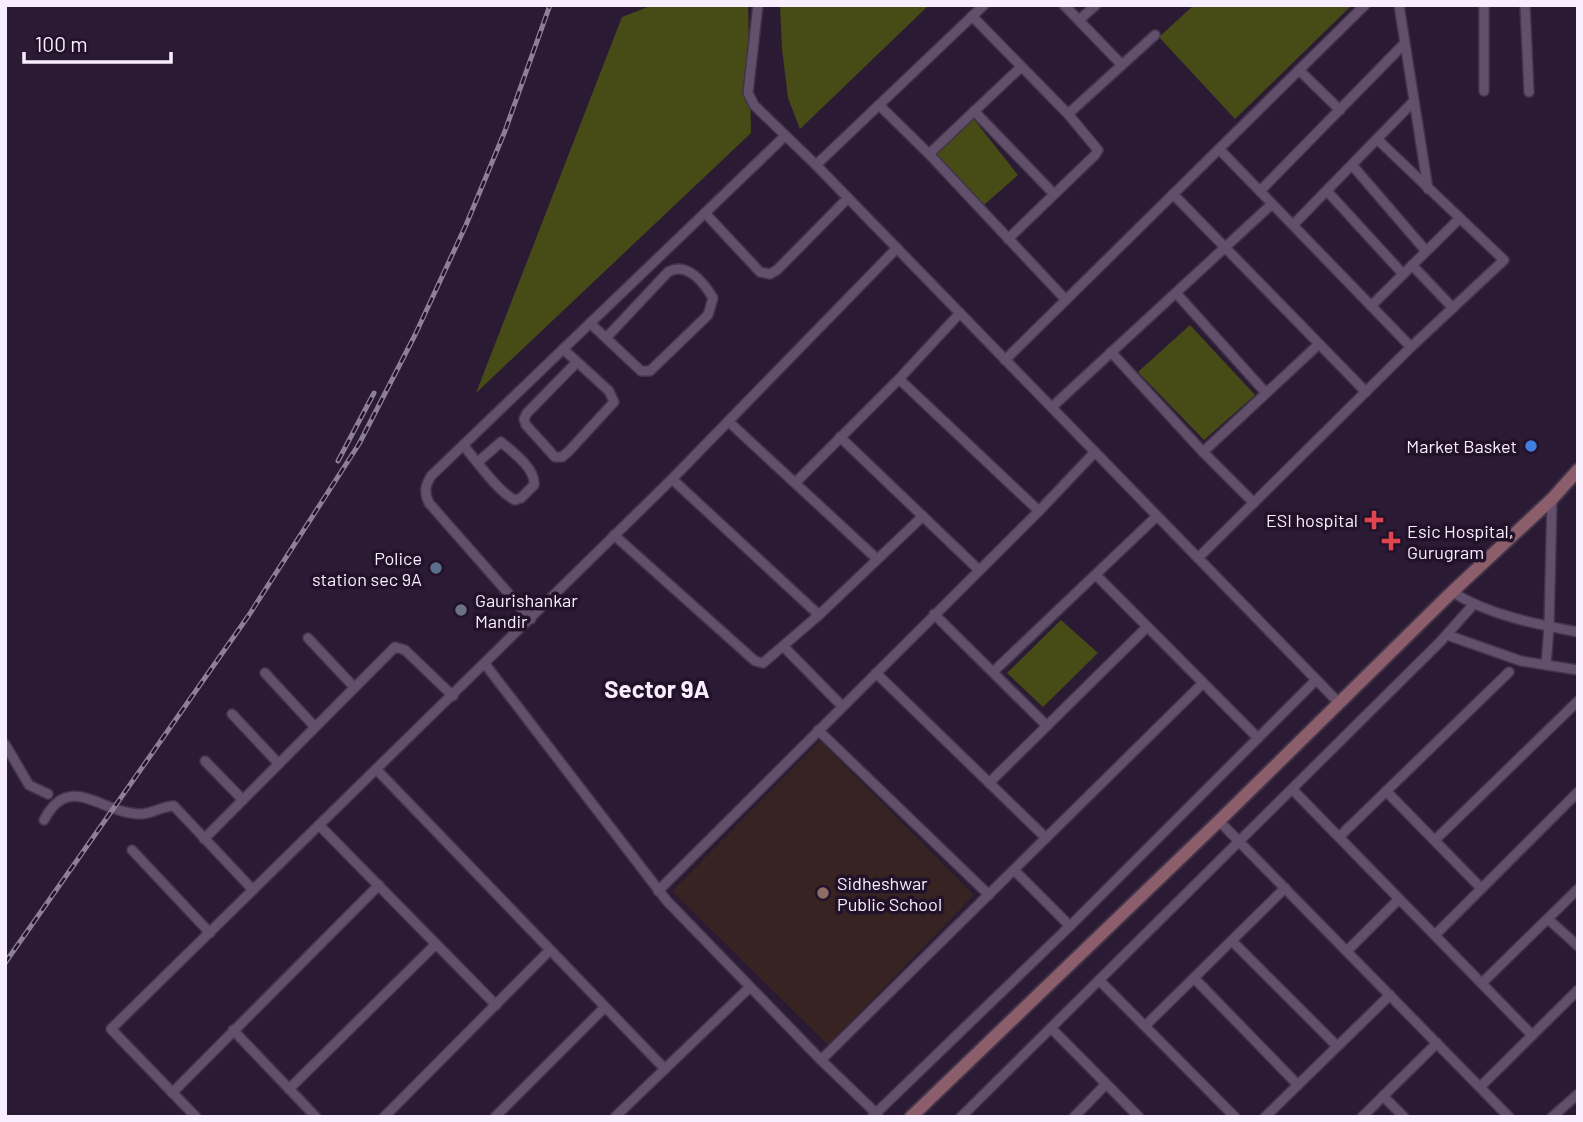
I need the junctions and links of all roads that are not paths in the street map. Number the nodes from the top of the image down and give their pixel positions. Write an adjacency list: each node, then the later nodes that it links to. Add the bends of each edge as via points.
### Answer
1 (758, 5): 23 (street, via 748,93)
2 (984, 5): 9 (street)
3 (1064, 5): 10 (street)
4 (1096, 5): 10 (street)
5 (1365, 5): 15 (street)
6 (1399, 5): 12 (street)
7 (1484, 5): 16 (street)
8 (1525, 5): 17 (street)
9 (972, 16): 14 (street); 19 (street)
10 (1079, 20): 13 (street)
11 (1154, 35): 13 (street)
12 (1403, 45): 18 (street); 20 (street)
13 (1121, 65): 22 (street)
14 (1021, 66): 21 (street); 22 (street)
15 (1300, 70): 20 (street); 25 (street)
16 (1484, 91)
17 (1529, 92)
18 (1413, 102): 24 (street); 29 (street)
19 (879, 105): 26 (street); 27 (street)
20 (1340, 110): 30 (street)
21 (974, 111): 26 (street); 32 (street)
22 (1068, 114): 32 (street, via 1098,150)
23 (785, 136): 27 (street); 36 (street)
24 (1377, 139): 28 (street); 29 (street)
25 (1219, 149): 30 (street); 33 (street)
26 (929, 154): 39 (street)
27 (816, 165): 34 (street)
28 (1352, 165): 31 (street); 42 (street)
29 (1428, 189): 37 (street)
30 (1260, 191): 35 (street)
31 (1327, 191): 38 (street); 44 (street)
32 (1054, 194): 39 (street)
33 (1173, 194): 40 (street); 46 (street)
34 (848, 198): 36 (street, via 770,274 760,272); 41 (street)
35 (1272, 204): 38 (street); 40 (street)
36 (705, 213): 50 (street)
37 (1460, 218): 42 (street); 48 (street, via 1504,260)
38 (1293, 225): 47 (street)
39 (1008, 239): 46 (street)
40 (1225, 247): 45 (street); 52 (street)
41 (897, 248): 49 (street); 62 (street)
42 (1426, 251): 43 (street)
43 (1412, 265): 44 (street); 48 (street)
44 (1404, 274): 47 (street)
45 (1176, 293): 55 (street); 60 (street)
46 (1066, 300): 56 (street)
47 (1371, 306): 53 (street)
48 (1453, 308): 53 (street)
49 (960, 313): 56 (street); 58 (street)
50 (590, 323): 51 (street); 54 (street)
51 (606, 338): 51 (street, via 641,371 650,372 708,315 713,298 688,270 675,268)
52 (1319, 344): 59 (street); 60 (street)
53 (1411, 347): 59 (street)
54 (564, 349): 57 (street); 64 (street)
55 (1111, 352): 61 (street); 66 (street)
56 (1006, 359): 61 (street)
57 (577, 362): 57 (street, via 609,391 614,402 569,451 555,457 524,419)
58 (899, 379): 63 (street); 73 (street)
59 (1366, 392): 72 (street)
60 (1266, 393): 66 (street)
61 (1052, 407): 65 (street)
62 (729, 422): 69 (street); 70 (street)
63 (840, 437): 70 (street); 74 (street)
64 (463, 445): 67 (street); 85 (street, via 431,476 425,495)
65 (1096, 452): 73 (street); 75 (street)
66 (1203, 452): 72 (street)
67 (478, 462): 67 (street, via 510,498 521,498 534,485 530,470 502,442)
68 (1578, 470): 71 (street)
69 (672, 479): 76 (street); 84 (street)
70 (796, 482): 77 (street)
71 (1552, 499): 81 (street); 87 (street)
72 (1254, 503): 78 (street)
73 (1039, 511): 79 (street)
74 (923, 516): 77 (street); 79 (street)
75 (1157, 516): 78 (street); 80 (street)
76 (614, 536): 85 (street); 91 (street, via 755,661 763,663)
77 (876, 558): 84 (street)
78 (1198, 558): 99 (street)
79 (979, 570): 83 (street)
80 (1096, 575): 86 (street); 95 (street)
81 (1452, 592): 82 (street); 104 (street)
82 (1473, 606): 87 (street); 89 (street)
83 (934, 614): 95 (street); 98 (street)
84 (819, 615): 91 (street)
85 (531, 619): 92 (street)
86 (1147, 627): 100 (street); 107 (street)
87 (1549, 627): 88 (street); 93 (street)
88 (1578, 632)
89 (1447, 635): 93 (street, via 1521,661); 116 (street)
90 (308, 638): 101 (street)
91 (784, 647): 105 (street)
92 (485, 664): 102 (street); 136 (street)
93 (1546, 664): 94 (street)
94 (1578, 670)
95 (993, 672): 107 (street)
96 (1509, 672): 117 (street)
97 (264, 673): 108 (street)
98 (876, 673): 105 (street); 115 (street)
99 (1316, 680): 104 (street); 110 (street)
100 (1203, 683): 110 (street); 125 (street)
101 (354, 687): 102 (street, via 391,649 400,647); 108 (street)
102 (453, 696): 114 (street)
103 (1578, 701): 127 (street)
104 (1339, 703): 122 (street)
105 (842, 706): 109 (street)
106 (232, 714): 113 (street)
107 (1047, 726): 115 (street)
108 (315, 727): 113 (street)
109 (818, 730): 136 (street); 137 (street)
110 (1258, 738): 140 (street)
111 (5, 744): 118 (street, via 29,785)
112 (205, 761): 120 (street)
113 (279, 764): 120 (street)
114 (377, 770): 123 (street); 146 (street)
115 (989, 783): 125 (street)
116 (1292, 789): 124 (street); 128 (street)
117 (1386, 791): 124 (street); 127 (street)
118 (42, 792)
119 (1578, 792): 133 (street)
120 (243, 800): 126 (street)
121 (44, 820): 126 (street, via 57,800 69,795 139,814 172,806)
122 (1219, 821): 128 (street); 179 (street)
123 (319, 825): 131 (street); 135 (street)
124 (1339, 837): 138 (street)
125 (1046, 838): 130 (street)
126 (204, 839): 135 (street)
127 (1435, 840): 133 (street)
128 (1240, 842): 132 (street); 149 (street)
129 (132, 850): 141 (street)
130 (1014, 870): 137 (street); 140 (street)
131 (379, 885): 144 (street); 158 (street)
132 (1285, 888): 143 (street); 147 (street)
133 (1481, 888): 142 (street)
134 (1578, 889): 139 (street)
135 (253, 890): 141 (street)
136 (658, 891): 151 (street)
137 (989, 895): 162 (street)
138 (1399, 899): 142 (street); 147 (street)
139 (1548, 919): 145 (street); 150 (street)
140 (1070, 926): 172 (street)
141 (209, 933): 168 (street, via 111,1028)
142 (1434, 935): 150 (street)
143 (1232, 941): 148 (street); 161 (street)
144 (436, 944): 154 (street); 167 (street)
145 (1578, 946)
146 (550, 950): 154 (street); 155 (street)
147 (1347, 951): 153 (street)
148 (1194, 978): 156 (street); 165 (street)
149 (1099, 981): 156 (street); 157 (street)
150 (1482, 983): 159 (street)
151 (750, 987): 162 (street); 163 (street)
152 (1578, 989): 159 (street)
153 (1390, 995): 160 (street); 161 (street)
154 (496, 1005): 175 (street)
155 (606, 1007): 163 (street); 176 (street)
156 (1145, 1026): 183 (street)
157 (1051, 1028): 164 (street); 180 (street)
158 (233, 1030): 167 (street); 168 (street)
159 (1532, 1035): 166 (street)
160 (1437, 1043): 166 (street); 170 (street)
161 (1337, 1046): 165 (street)
162 (821, 1060): 172 (street)
163 (665, 1069): 171 (street)
164 (1106, 1084): 181 (street); 182 (street)
165 (1298, 1085): 184 (street)
166 (1480, 1087): 187 (street)
167 (289, 1089): 174 (street)
168 (172, 1093): 173 (street)
169 (1578, 1094): 188 (street)
170 (1383, 1096): 185 (street); 186 (street)
171 (625, 1107): 177 (street); 178 (street)
172 (876, 1116)
173 (196, 1117)
174 (316, 1117)
175 (384, 1117)
176 (495, 1117)
177 (615, 1117)
178 (633, 1117)
179 (911, 1117)
180 (961, 1117)
181 (1074, 1117)
182 (1139, 1117)
183 (1235, 1117)
184 (1265, 1117)
185 (1362, 1117)
186 (1404, 1117)
187 (1509, 1117)
188 (1552, 1117)

